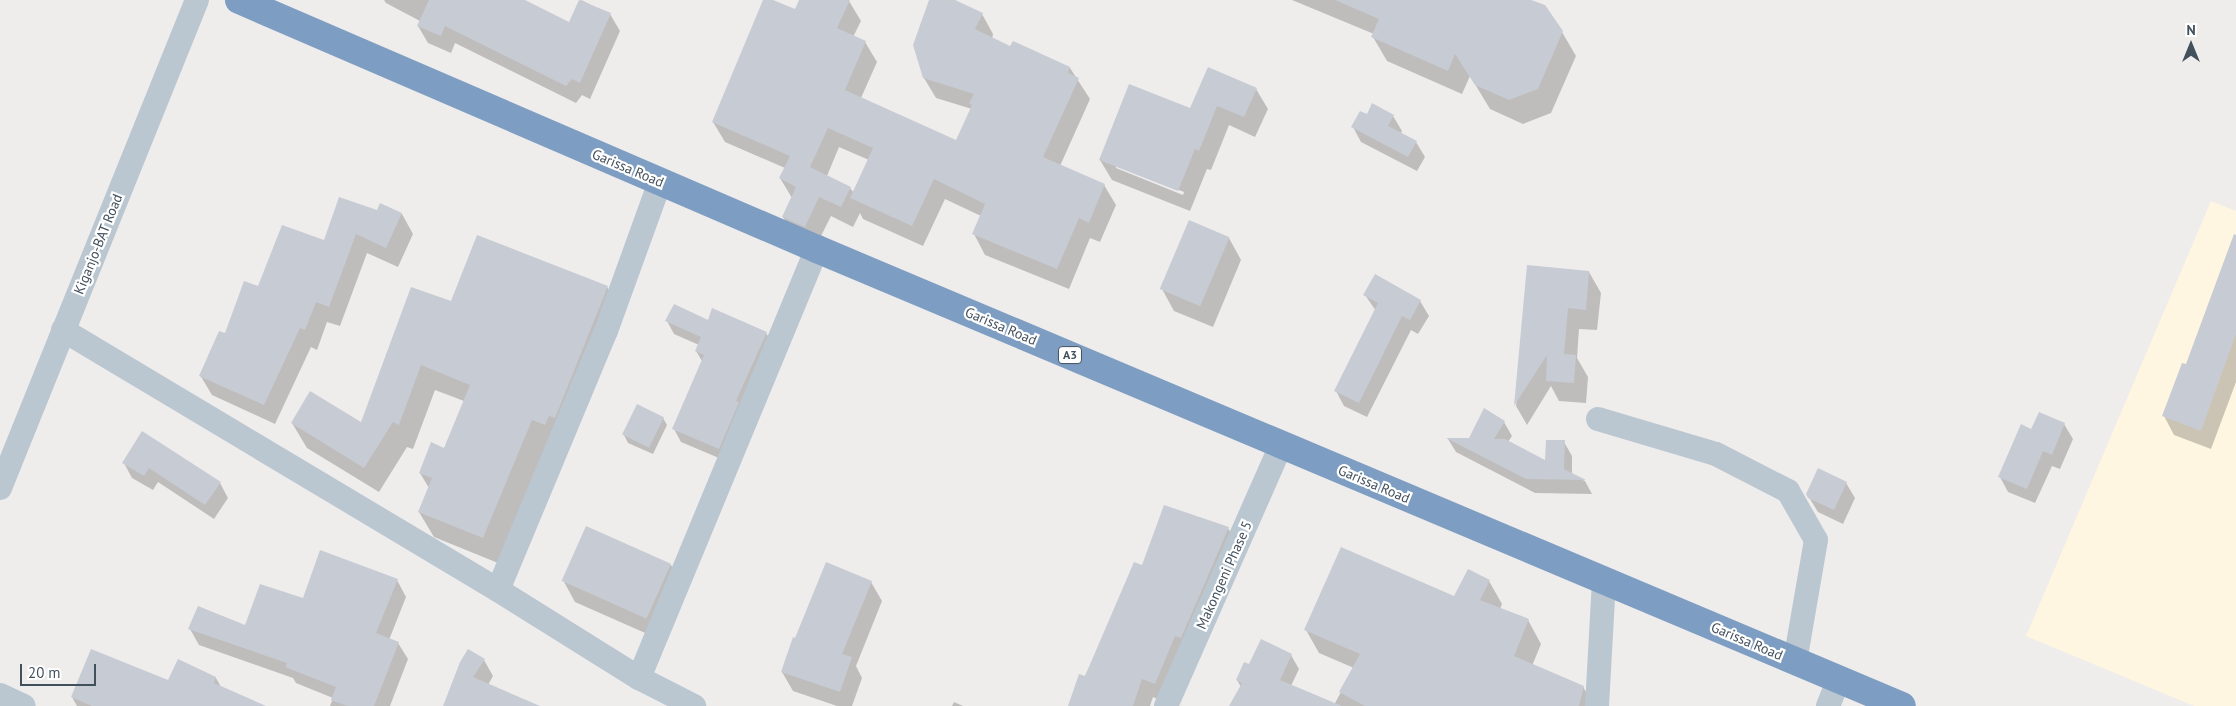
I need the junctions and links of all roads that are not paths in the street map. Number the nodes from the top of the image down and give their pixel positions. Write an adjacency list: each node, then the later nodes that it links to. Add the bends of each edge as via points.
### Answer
1 (197, 0): 5 (street, Kiganjo-BAT Road)
2 (239, 0): 3 (highway, Garissa Road / A3)
3 (660, 182): 4 (highway, Garissa Road / A3); 10 (street, via 606,331)
4 (817, 249): 7 (highway, Garissa Road / A3); 12 (street)
5 (62, 330): 8 (street, Kiganjo-BAT Road); 10 (street)
6 (1598, 419): 11 (street, via 1716,454 1788,491 1816,540)
7 (1281, 445): 9 (highway, Garissa Road / A3); 17 (street, Makongeni Phase 5)
8 (0, 488)
9 (1604, 580): 11 (highway, Garissa Road / A3); 18 (street)
10 (498, 590): 12 (street)
11 (1795, 662): 13 (highway, Garissa Road / A3)
12 (639, 678): 16 (street)
13 (1838, 680): 19 (street); 20 (highway, Garissa Road / A3)
14 (0, 695): 15 (street)
15 (24, 706)
16 (694, 706)
17 (1166, 706)
18 (1596, 706)
19 (1828, 706)
20 (1902, 706)

